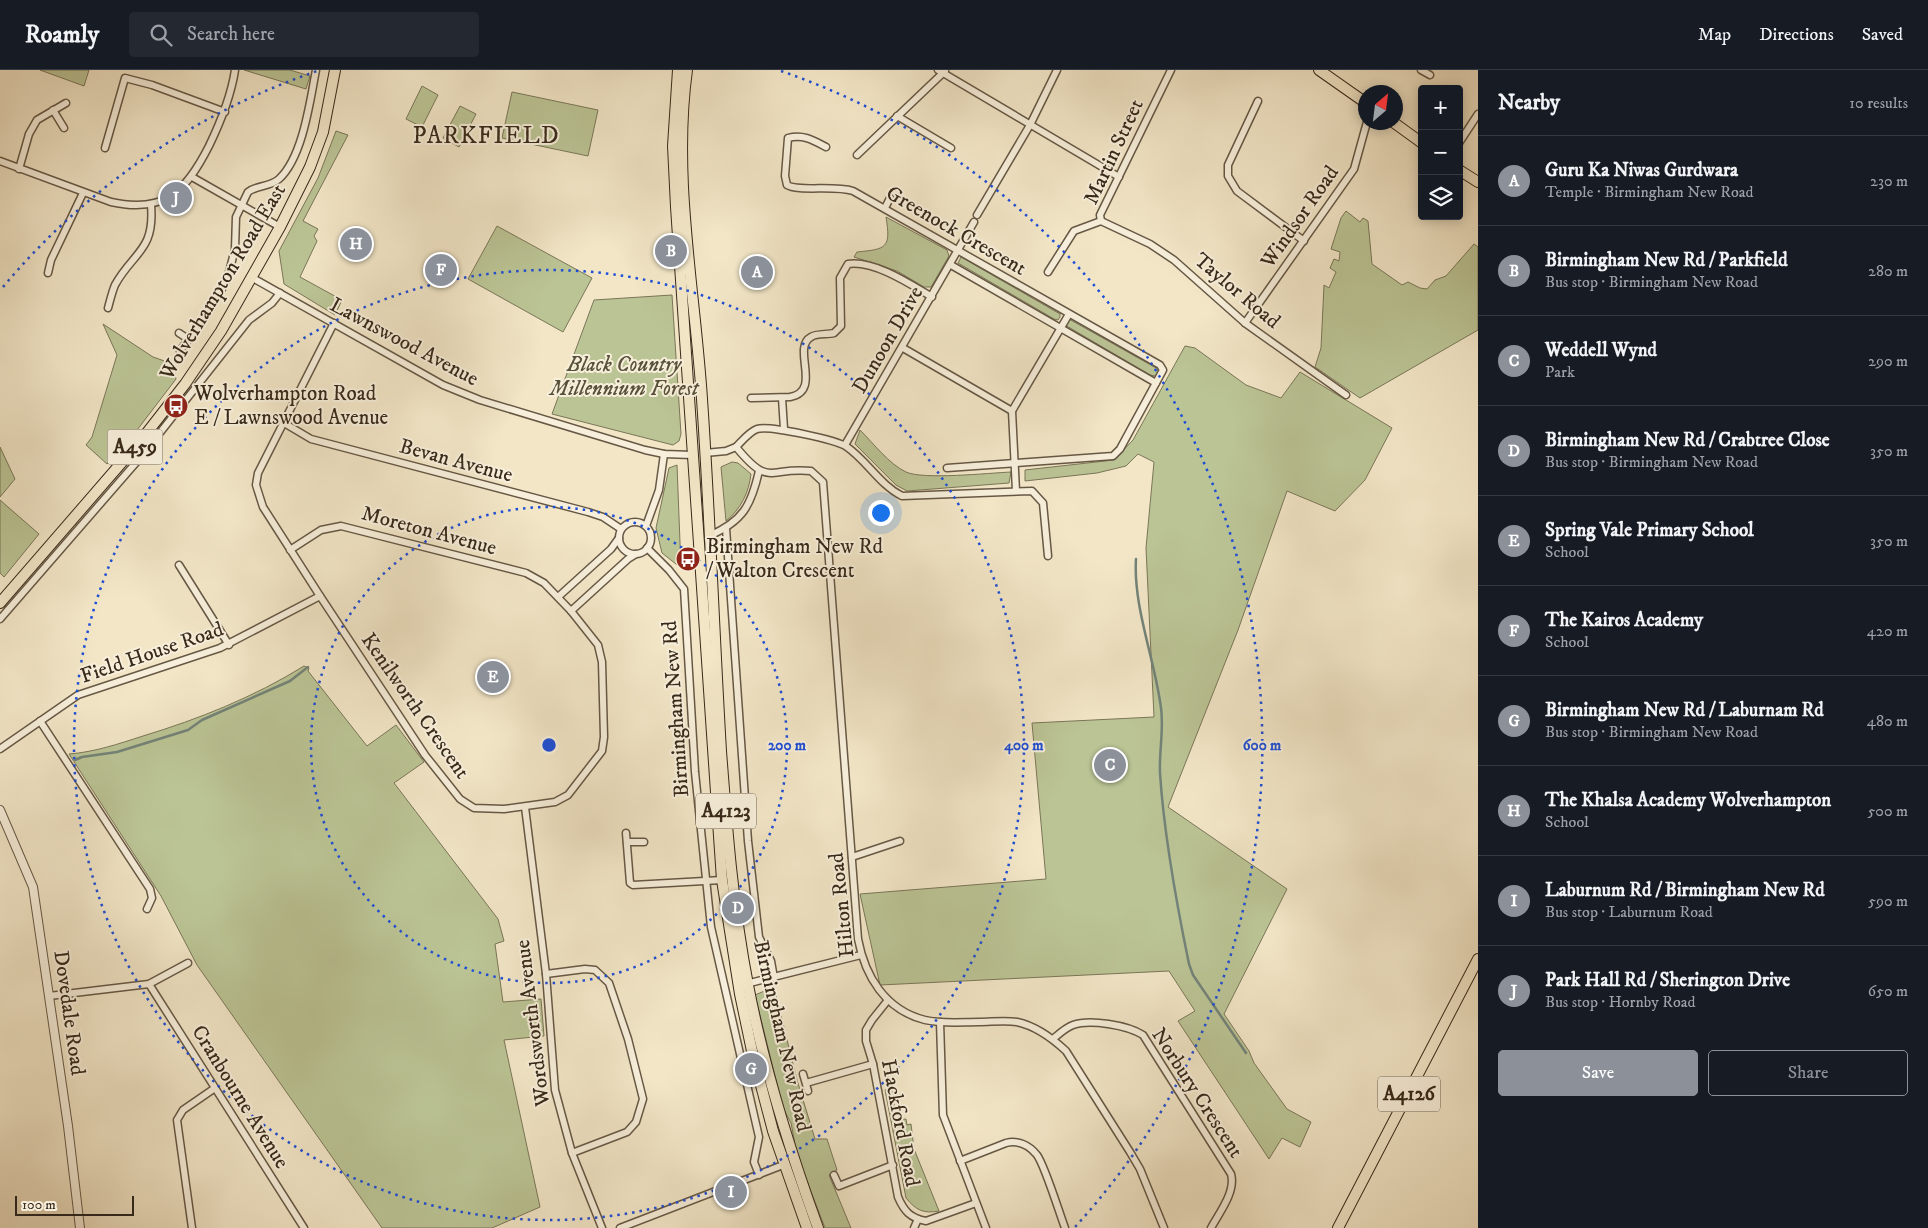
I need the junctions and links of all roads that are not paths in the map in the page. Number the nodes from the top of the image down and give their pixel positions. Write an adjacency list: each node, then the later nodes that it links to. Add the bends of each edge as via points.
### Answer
1 (127, 70): 13 (street)
2 (235, 70): 18 (street)
3 (316, 70): 40 (street, via 292,163 275,182 251,190)
4 (335, 70): 43 (main road, Wolverhampton Road East / A459, via 317,150)
5 (678, 70): 72 (main road, Birmingham New Road / A4123, via 673,146)
6 (687, 70): 70 (main road, Birmingham New Road / A4123, via 683,170)
7 (1057, 70): 21 (street, Dunoon Drive)
8 (1171, 70): 35 (street, Martin Street)
9 (1318, 70): 14 (main road)
10 (1421, 70): 12 (street)
11 (942, 71): 20 (street); 21 (street)
12 (1430, 75)
13 (125, 78): 18 (street); 28 (street)
14 (1358, 98)
15 (1258, 101): 44 (street, via 1228,164 1228,176 1237,192)
16 (66, 103): 17 (street)
17 (53, 110): 22 (street); 32 (street, via 37,120 29,134)
18 (225, 112): 34 (street)
19 (1478, 114): 25 (street)
20 (897, 116): 29 (street); 30 (street)
21 (1030, 125): 35 (street); 45 (street, Dunoon Drive)
22 (64, 128)
23 (1403, 129): 26 (main road)
24 (1365, 130): 44 (street, Windsor Road, via 1354,169)
25 (1463, 137)
26 (1418, 140)
27 (826, 147): 41 (street, Greenock Crescent, via 808,138 788,138 787,185 841,188)
28 (105, 148)
29 (951, 148)
30 (857, 155)
31 (0, 161): 32 (street)
32 (19, 169): 37 (street)
33 (1463, 173): 36 (main road)
34 (192, 177): 39 (street, via 176,192); 40 (street)
35 (1119, 177): 42 (street, Martin Street, via 1100,215)
36 (1478, 182)
37 (83, 193): 39 (street, via 129,206); 48 (street)
38 (890, 198): 41 (street)
39 (151, 204): 52 (street, via 151,227 144,248 115,286)
40 (241, 205): 43 (street); 58 (street, via 236,217 235,249 227,280)
41 (885, 208): 45 (street, Greenock Crescent)
42 (1101, 221): 47 (street, via 1074,231); 55 (street, Taylor Road, via 1150,244 1174,260)
43 (280, 227): 49 (main road, Wolverhampton Road East / A459)
44 (1304, 241): 55 (street, Windsor Road)
45 (958, 252): 46 (street, Dunoon Drive); 53 (street, Greenock Crescent)
46 (951, 265): 51 (street, Dunoon Drive); 56 (street, Greenock Crescent)
47 (1048, 272)
48 (48, 273)
49 (252, 277): 50 (street, Lawnswood Avenue); 89 (main road, Wolverhampton Road East / A459, via 172,402)
50 (280, 293): 54 (street, Lawnswood Avenue); 91 (street, Wolverhampton Road East, via 248,320 140,458)
51 (932, 297): 59 (street, Dunoon Drive); 64 (street, via 896,276 858,263 848,264 840,278 841,326 834,333 812,336 806,341 805,385 796,396)
52 (108, 308)
53 (1068, 314): 56 (street); 61 (street, Greenock Crescent, via 1160,365 1163,370)
54 (334, 323): 66 (street, Kenilworth Crescent); 71 (street, Lawnswood Avenue, via 440,384 480,400 613,442)
55 (1245, 324): 62 (street, Taylor Road)
56 (1060, 328): 61 (street, Greenock Crescent); 65 (street)
57 (179, 334): 58 (street)
58 (188, 339): 60 (street)
59 (902, 348): 65 (street); 68 (street, Dunoon Drive)
60 (180, 351)
61 (1156, 383): 73 (street, Greenock Crescent, via 1114,456)
62 (1346, 395)
63 (751, 398): 64 (street)
64 (782, 398): 67 (street)
65 (1012, 411): 73 (street)
66 (284, 423): 79 (street, Bevan Avenue, via 311,439 588,512); 83 (street, Kenilworth Crescent, via 258,473 256,485 262,507)
67 (784, 430): 68 (street); 69 (street, via 755,429)
68 (845, 445): 76 (street, via 888,487 902,496)
69 (736, 447): 70 (street); 75 (street)
70 (705, 453): 72 (main road); 80 (main road, Birmingham New Road / A4123)
71 (664, 454): 72 (street, Lawnswood Avenue); 77 (street, via 659,490)
72 (692, 455): 103 (main road, Birmingham New Road / A4123)
73 (1015, 464): 74 (street); 76 (street)
74 (946, 468)
75 (759, 471): 78 (street, via 748,505); 101 (street, Hilton Road, via 766,474 811,471 823,482)
76 (1016, 490): 85 (street, via 1032,491 1043,503)
77 (646, 526): 79 (street, via 634,522); 82 (street, via 651,536)
78 (726, 528): 80 (street); 109 (street, via 748,842 759,937 771,961)
79 (621, 529): 81 (street)
80 (709, 536): 111 (main road, Birmingham New Road / A4123, via 727,832)
81 (619, 538): 84 (street, via 624,550); 88 (street, via 612,549)
82 (647, 548): 84 (street); 102 (street, Birmingham New Rd, via 684,589)
83 (290, 550): 87 (street, Kenilworth Crescent); 88 (street, Moreton Avenue, via 325,528 349,527 526,574 538,579)
84 (637, 554): 90 (street, via 628,558)
85 (1048, 556)
86 (179, 565): 92 (street)
87 (320, 596): 92 (street, Field House Road); 95 (street, Kenilworth Crescent, via 425,755 460,799 481,809)
88 (558, 597): 90 (street, Kenilworth Crescent)
89 (0, 603)
90 (571, 611): 95 (street, Kenilworth Crescent, via 594,638 601,652 602,751 563,799)
91 (0, 619)
92 (229, 644): 93 (street, Field House Road, via 90,690)
93 (40, 722): 94 (street, Field House Road); 104 (street, via 150,889 152,898)
94 (0, 749)
95 (525, 807): 108 (street, Wordsworth Avenue)
96 (0, 810): 112 (street, Dovedale Road, via 32,887)
97 (626, 833): 99 (street)
98 (900, 840): 101 (street)
99 (627, 842): 100 (street); 102 (street, via 630,883 634,885)
100 (644, 842)
101 (852, 857): 105 (street, Hilton Road)
102 (705, 880): 103 (street); 125 (street, Birmingham New Rd, via 711,927 759,1137 754,1162)
103 (722, 880): 111 (main road, Birmingham New Road / A4123)
104 (147, 909)
105 (861, 956): 109 (street); 113 (street, Hilton Road, via 869,977)
106 (1478, 959): 141 (main road, A4126)
107 (188, 963): 110 (street)
108 (546, 974): 121 (street, Wordsworth Avenue, via 555,1090); 121 (street, via 596,970 609,982 643,1099 636,1122 627,1132)
109 (774, 978): 111 (street)
110 (149, 984): 112 (street); 119 (street, Cranbourne Avenue)
111 (743, 985): 123 (main road, Birmingham New Road / A4123, via 754,1059)
112 (49, 996): 129 (street, Dovedale Road)
113 (888, 1000): 114 (street, Hilton Road, via 910,1014); 116 (street, Hackford Road, via 866,1030)
114 (940, 1022): 115 (street, Hilton Road, via 1016,1022); 122 (street, via 943,1115)
115 (1053, 1039): 139 (street, Hilton Road, via 1066,1051 1140,1169); 140 (street, Norbury Crescent, via 1081,1024 1124,1026 1143,1035 1231,1174 1229,1194)
116 (873, 1064): 118 (street); 124 (street, Hackford Road)
117 (803, 1074): 118 (street)
118 (806, 1083): 120 (street)
119 (215, 1088): 130 (street, via 183,1110 177,1120); 131 (street, Cranbourne Avenue)
120 (808, 1091)
121 (572, 1153): 132 (street, Wordsworth Avenue)
122 (960, 1161): 127 (street); 138 (street, via 1006,1143 1024,1145 1038,1156)
123 (788, 1163): 125 (street); 134 (main road, Birmingham New Road / A4123); 135 (main road, Birmingham New Road / A4123)
124 (893, 1165): 126 (street, via 839,1186); 128 (street, Hackford Road, via 902,1206)
125 (759, 1175): 133 (street)
126 (834, 1175)
127 (976, 1203): 128 (street, via 933,1220); 137 (street)
128 (918, 1219): 136 (street)
129 (80, 1228)
130 (192, 1228)
131 (304, 1228)
132 (602, 1228)
133 (620, 1228)
134 (807, 1228)
135 (818, 1228)
136 (914, 1228)
137 (986, 1228)
138 (1065, 1228)
139 (1164, 1228)
140 (1210, 1228)
141 (1338, 1228)

